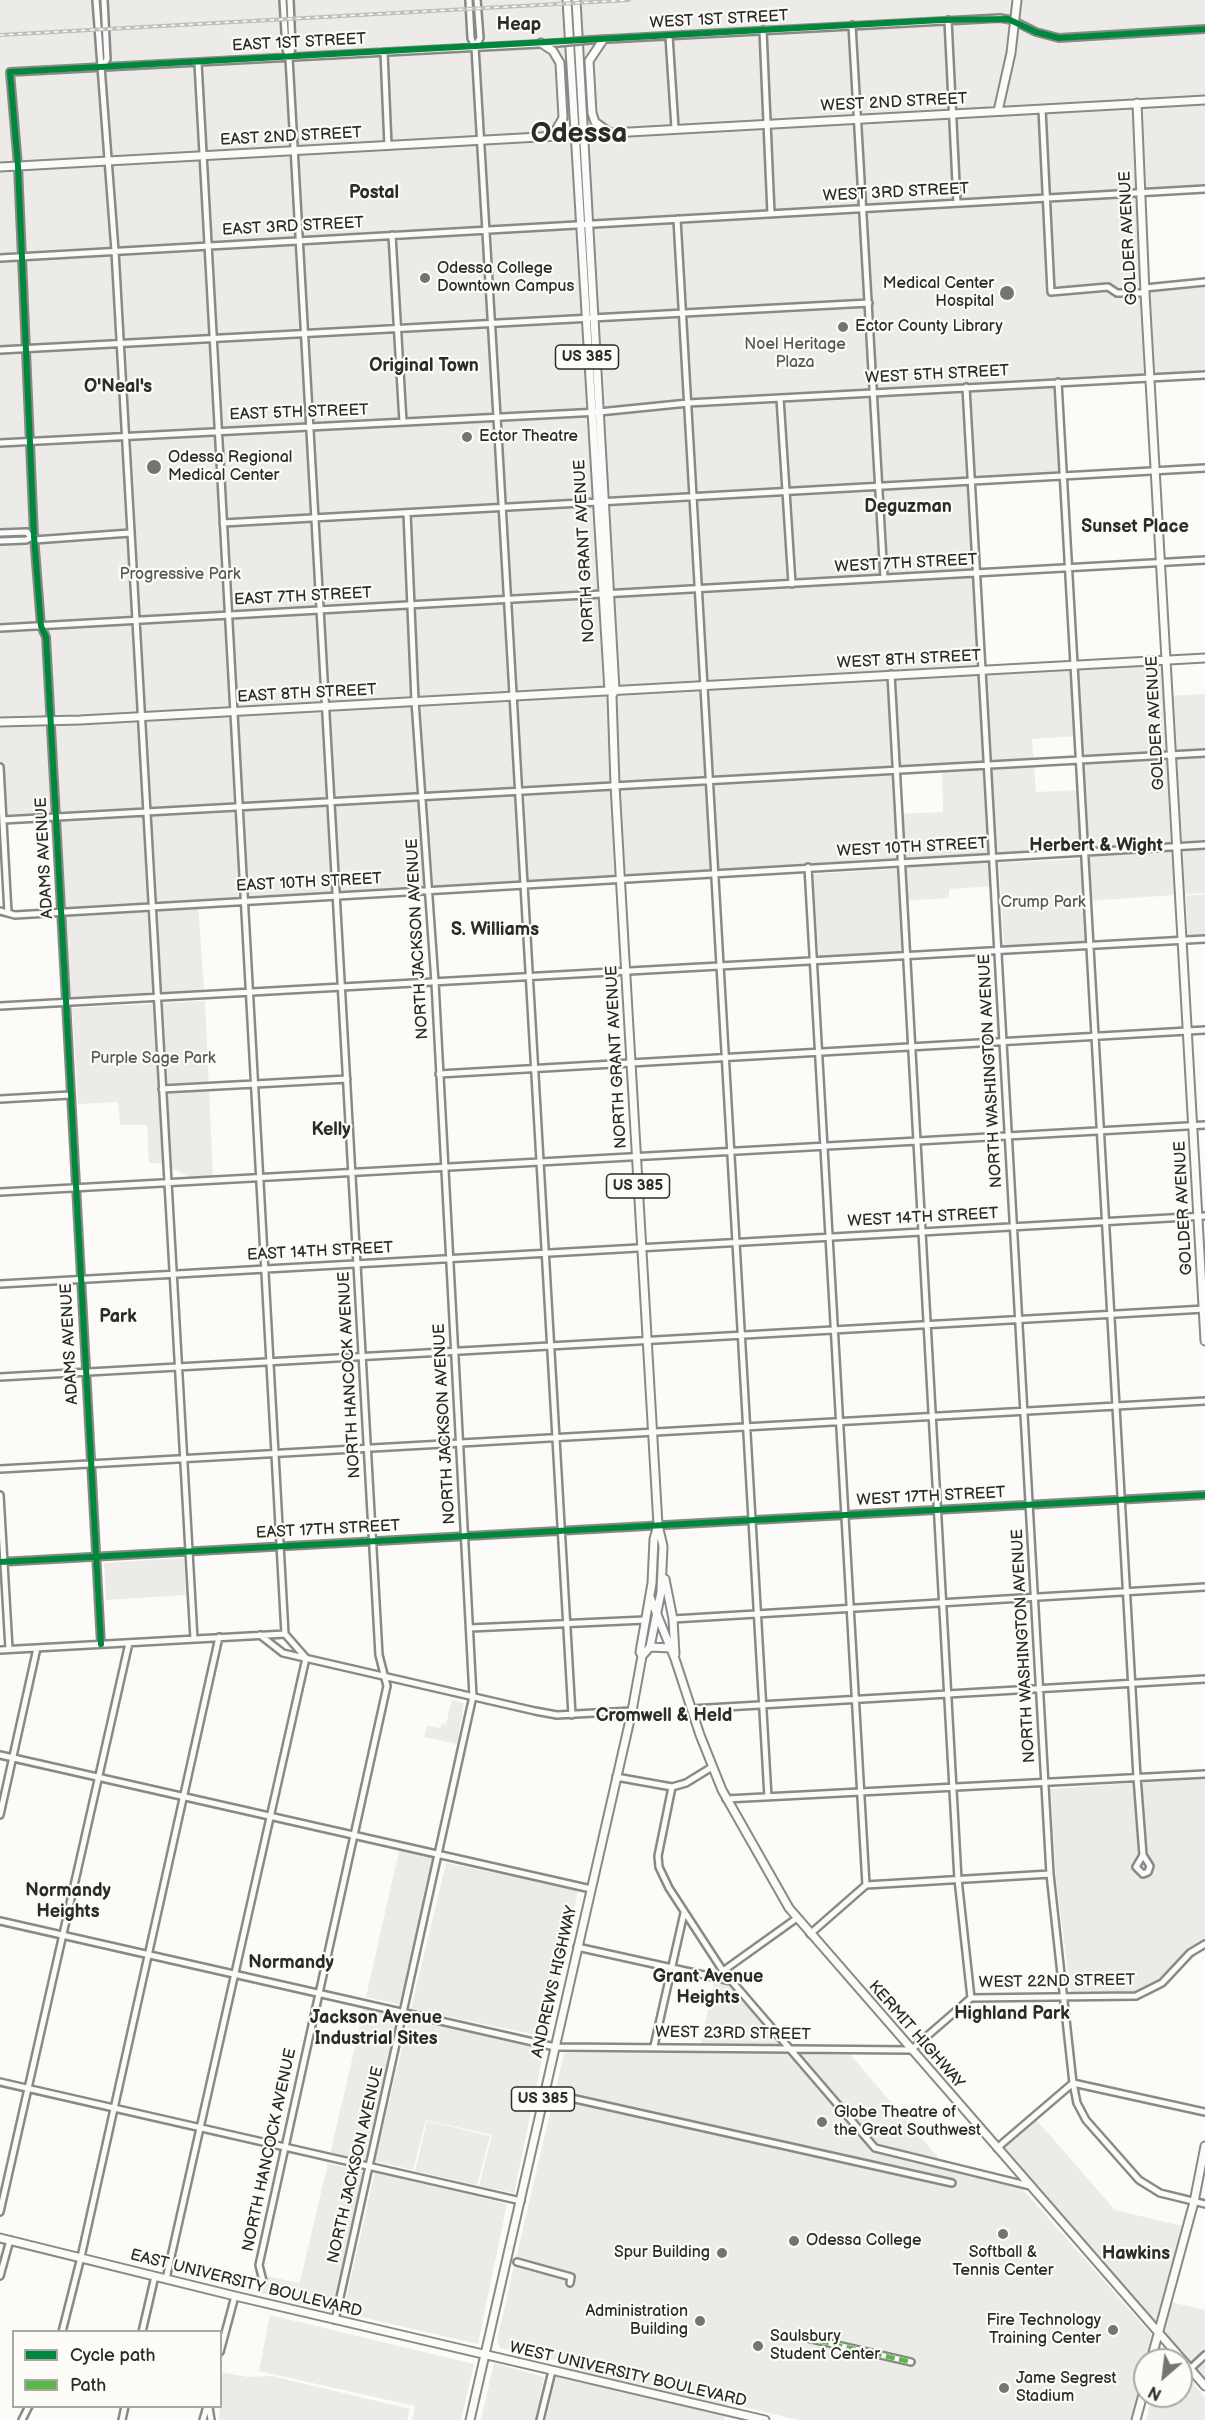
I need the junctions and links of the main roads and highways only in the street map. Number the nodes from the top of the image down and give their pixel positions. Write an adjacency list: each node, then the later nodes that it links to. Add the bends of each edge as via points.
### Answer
1 (567, 0): 10 (main road, NORTH GRANT AVENUE / US 385)
2 (576, 0): 11 (main road, NORTH GRANT AVENUE / US 385)
3 (1018, 1): 8 (main road)
4 (603, 40): 9 (main road, via 589,61 592,113 596,122)
5 (541, 43): 12 (main road, via 553,51 560,63 564,116)
6 (1205, 100): 7 (main road, WEST 2ND STREET)
7 (1137, 103): 8 (main road, WEST 2ND STREET); 16 (main road, GOLDER AVENUE)
8 (998, 111): 9 (main road, WEST 2ND STREET)
9 (609, 132): 11 (main road, WEST 2ND STREET)
10 (575, 134): 11 (main road, EAST 2ND STREET); 12 (main road, EAST 2ND STREET); 14 (main road, NORTH GRANT AVENUE / US 385, via 590,412)
11 (584, 134): 14 (main road, NORTH GRANT AVENUE / US 385, via 605,503)
12 (553, 135): 13 (main road, EAST 2ND STREET)
13 (0, 167)
14 (605, 595): 17 (main road, NORTH GRANT AVENUE / US 385)
15 (1205, 658): 16 (main road, WEST 8TH STREET)
16 (1166, 660): 17 (main road, WEST 8TH STREET); 19 (main road, GOLDER AVENUE)
17 (612, 692): 18 (main road, EAST 8TH STREET); 22 (main road, NORTH GRANT AVENUE / US 385)
18 (0, 722)
19 (1201, 1217): 20 (main road, GOLDER AVENUE)
20 (1204, 1309): 21 (main road, GOLDER AVENUE)
21 (1205, 1341)
22 (658, 1525): 23 (main road, NORTH GRANT AVENUE / US 385); 24 (main road, NORTH GRANT AVENUE / US 385)
23 (664, 1574): 25 (main road, US 385); 29 (main road, KERMIT HIGHWAY, via 674,1619)
24 (650, 1597): 25 (main road, KERMIT HIGHWAY); 28 (main road, ANDREWS HIGHWAY / US 385)
25 (656, 1615): 26 (main road, US 385); 27 (main road, KERMIT HIGHWAY)
26 (650, 1647): 27 (main road); 28 (main road)
27 (671, 1648): 29 (main road, KERMIT HIGHWAY)
28 (642, 1656): 34 (main road, ANDREWS HIGHWAY / US 385)
29 (675, 1659): 32 (main road, KERMIT HIGHWAY, via 726,1799 797,1918)
30 (1205, 2146): 32 (main road, via 1194,2202)
31 (0, 2238): 34 (main road, EAST UNIVERSITY BOULEVARD)
32 (1158, 2332): 33 (main road); 35 (main road, KERMIT HIGHWAY)
33 (1154, 2348)
34 (486, 2355): 36 (main road, ANDREWS HIGHWAY / US 385); 37 (main road, WEST UNIVERSITY BOULEVARD)
35 (1205, 2386)
36 (470, 2420)
37 (765, 2420)

